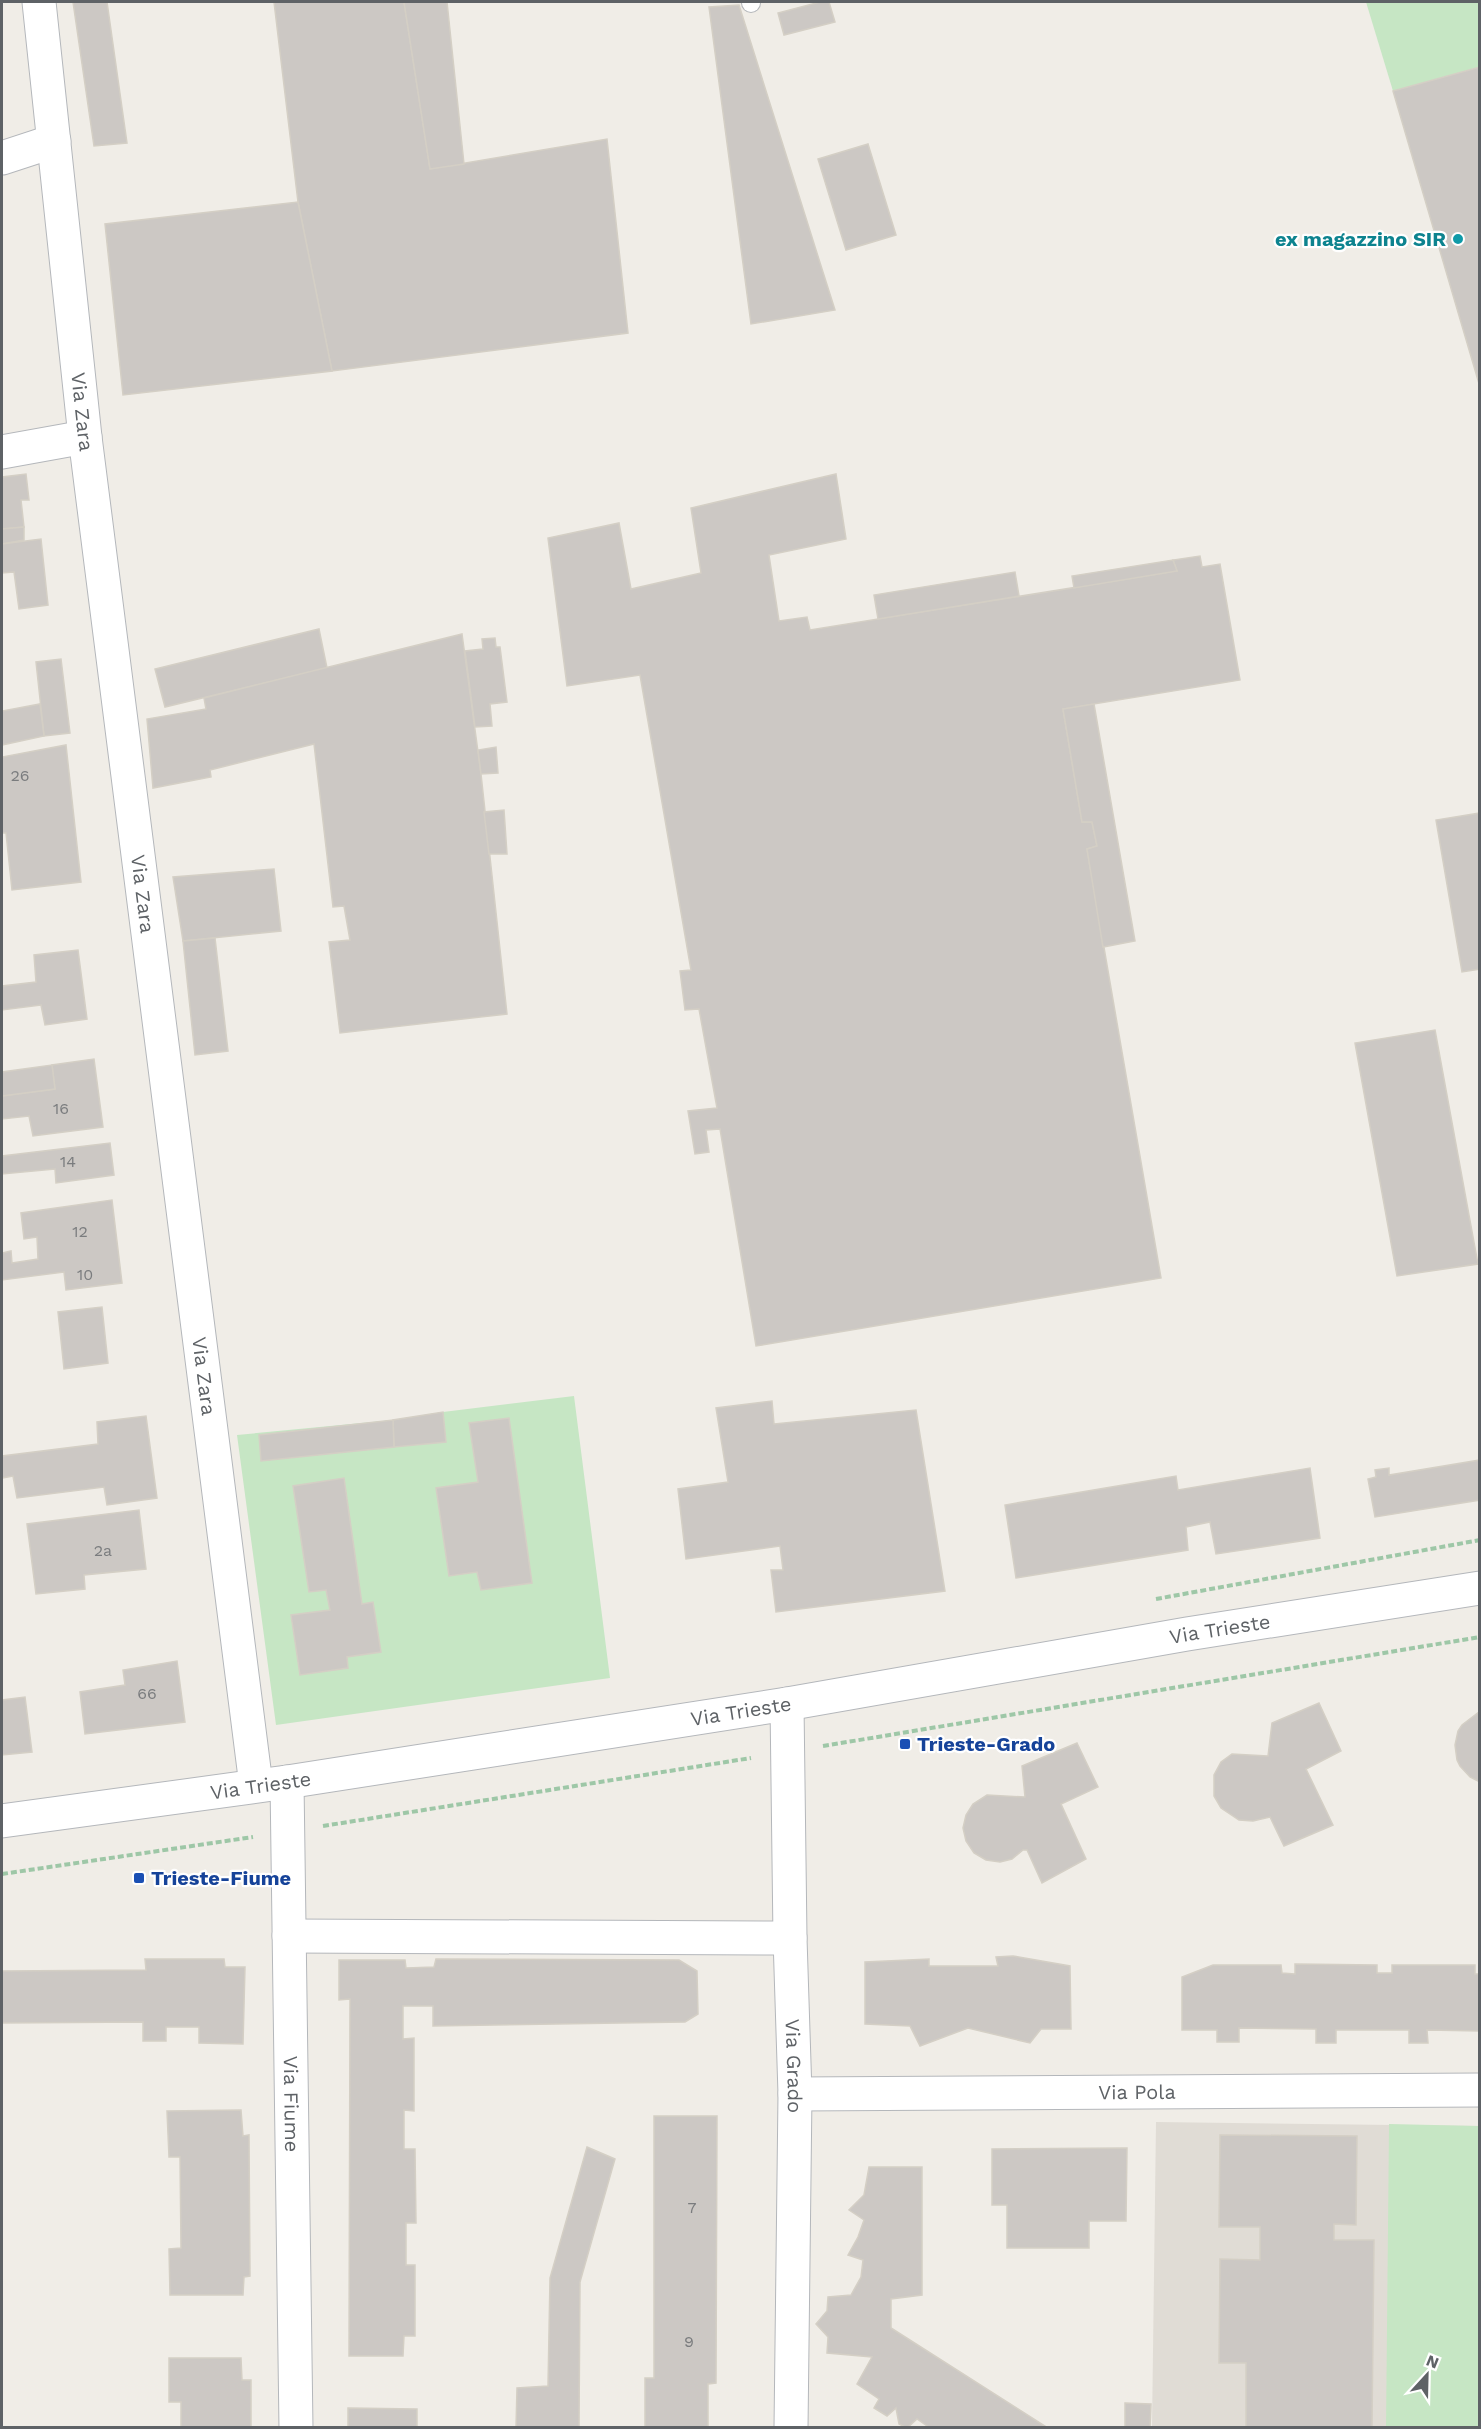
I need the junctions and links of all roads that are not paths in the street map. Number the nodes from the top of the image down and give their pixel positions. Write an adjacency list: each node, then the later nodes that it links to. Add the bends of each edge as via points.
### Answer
1 (39, 2): 2 (street, Via Zara)
2 (54, 141): 3 (street); 4 (street, Via Zara)
3 (2, 159)
4 (85, 437): 5 (street); 8 (street, Via Zara)
5 (2, 452)
6 (1479, 1588): 7 (street, Via Trieste)
7 (787, 1704): 8 (street, Via Trieste); 11 (street, Via Grado)
8 (272, 1783): 9 (street, Via Trieste); 10 (street, Via Fiume, via 288,1832)
9 (2, 1821)
10 (289, 1936): 11 (street); 14 (street, Via Fiume)
11 (790, 1938): 13 (street, Via Grado)
12 (1479, 2090): 13 (street, Via Pola)
13 (795, 2094): 15 (street, Via Grado)
14 (296, 2427)
15 (792, 2427)

